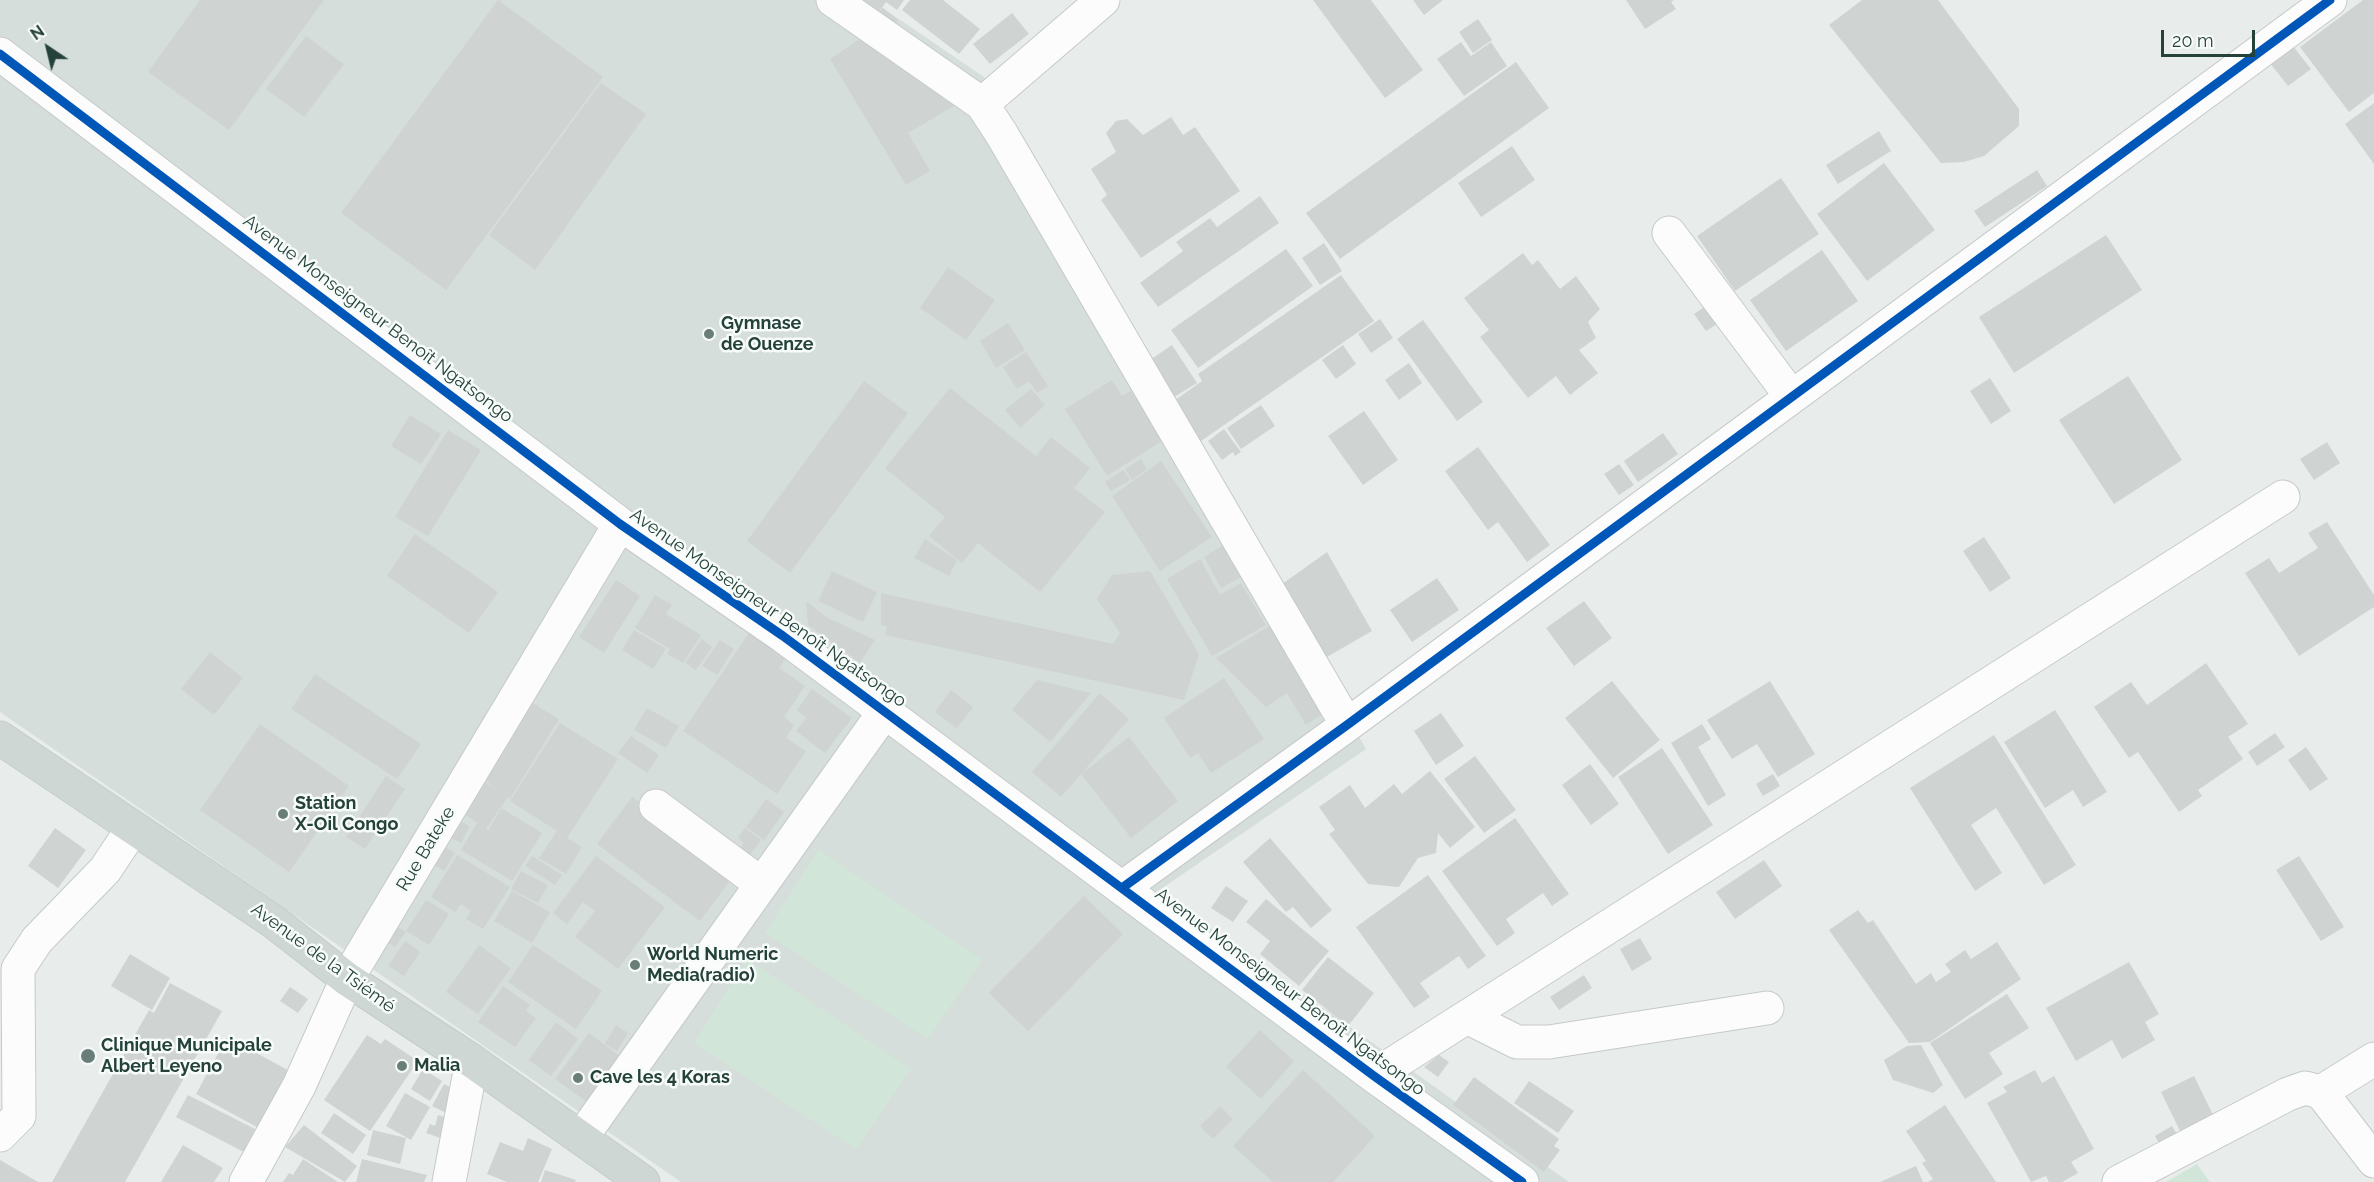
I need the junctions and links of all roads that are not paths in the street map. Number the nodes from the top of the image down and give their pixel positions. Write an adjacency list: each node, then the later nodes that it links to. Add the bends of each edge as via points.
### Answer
1 (833, 0): 5 (street)
2 (1103, 0): 5 (street)
3 (2330, 0): 7 (street)
4 (0, 54): 9 (street, Avenue Monseigneur Benoît Ngatsongo)
5 (982, 104): 11 (street)
6 (1669, 232): 7 (street)
7 (1791, 396): 11 (street)
8 (2283, 497): 19 (street)
9 (620, 524): 10 (street, Avenue Monseigneur Benoît Ngatsongo); 17 (street, Rue Bateke)
10 (885, 711): 15 (street); 16 (street, Avenue Monseigneur Benoît Ngatsongo)
11 (1347, 725): 16 (street)
12 (0, 738): 14 (main road, Avenue de la Tsiémé)
13 (656, 806): 15 (street)
14 (133, 828): 17 (main road, Avenue de la Tsiémé, via 274,922); 24 (street, via 105,870 37,940 18,969 19,1116)
15 (760, 883): 25 (street)
16 (1122, 888): 22 (street, Avenue Monseigneur Benoît Ngatsongo)
17 (347, 979): 21 (main road, Avenue de la Tsiémé); 27 (street, Rue Bateke, via 299,1086)
18 (1767, 1008): 19 (street, via 1549,1042 1517,1042)
19 (1467, 1017): 22 (street)
20 (2374, 1059): 23 (street)
21 (472, 1061): 25 (main road, Avenue de la Tsiémé); 28 (street)
22 (1374, 1076): 30 (street, Avenue Monseigneur Benoît Ngatsongo)
23 (2321, 1092): 26 (street); 31 (street, via 2305,1088 2288,1094)
24 (0, 1135)
25 (581, 1138): 29 (main road, Avenue de la Tsiémé)
26 (2374, 1161)
27 (246, 1182)
28 (449, 1182)
29 (643, 1182)
30 (1522, 1182)
31 (2118, 1182)

